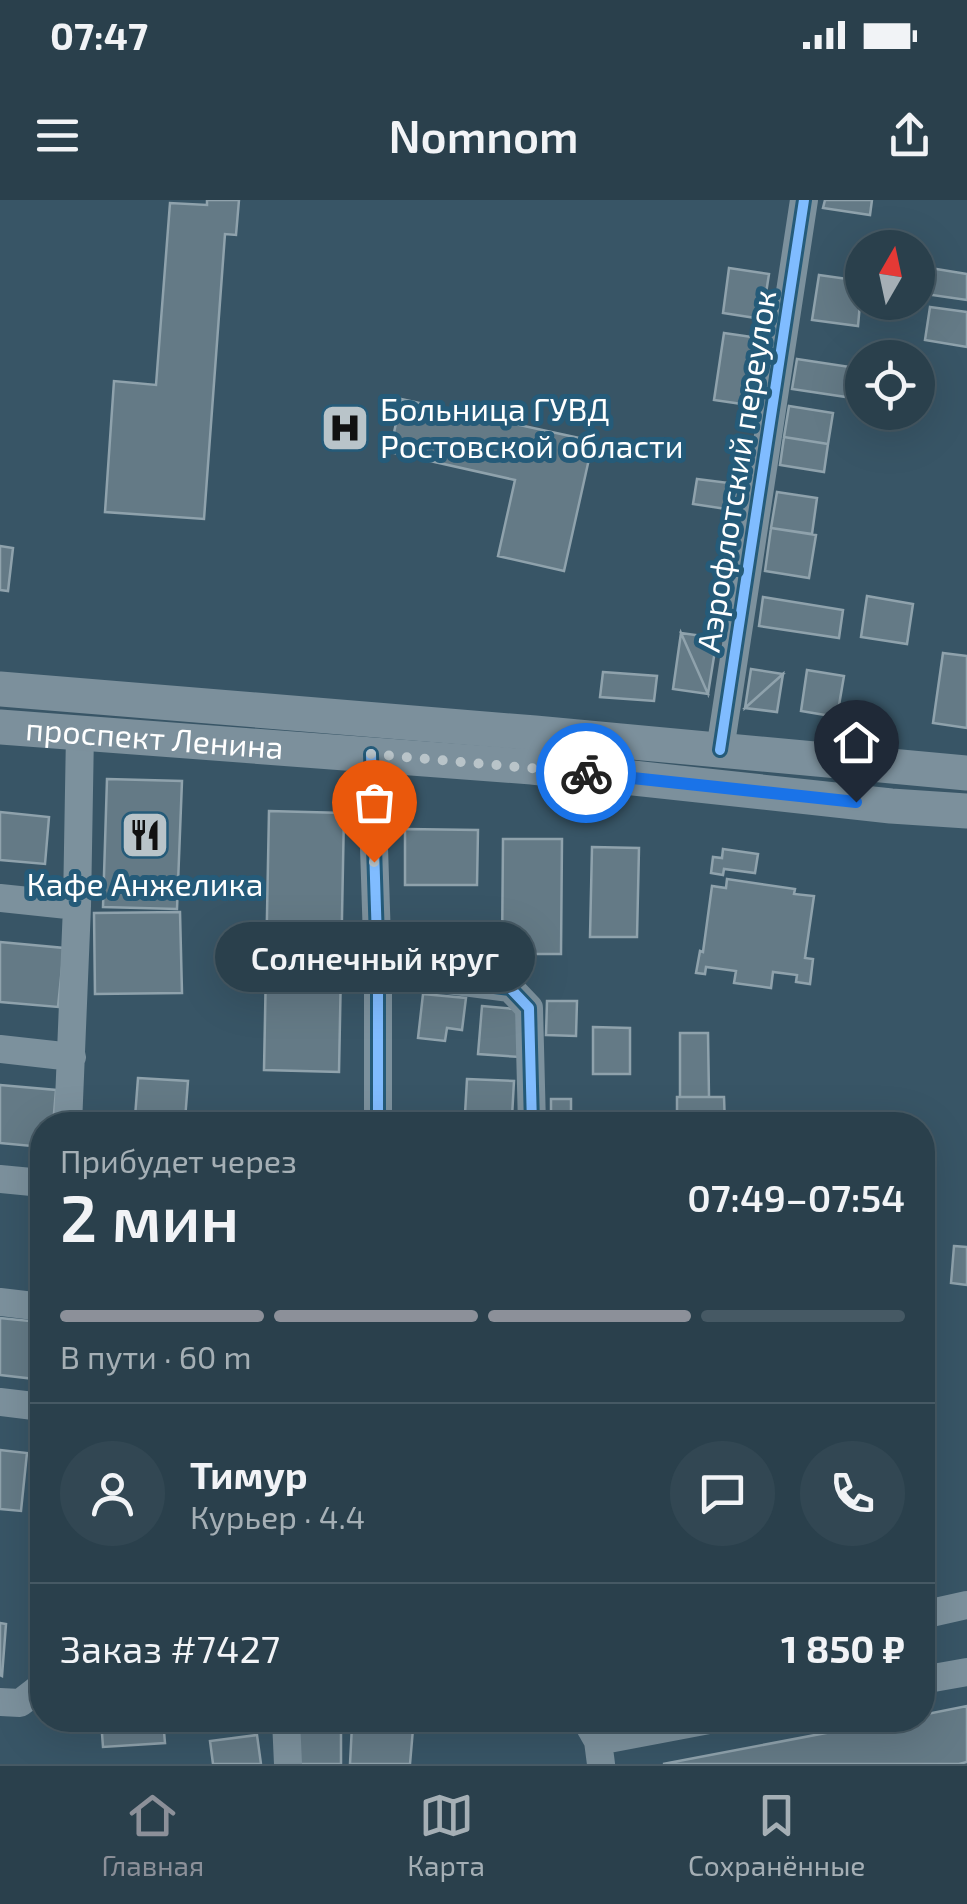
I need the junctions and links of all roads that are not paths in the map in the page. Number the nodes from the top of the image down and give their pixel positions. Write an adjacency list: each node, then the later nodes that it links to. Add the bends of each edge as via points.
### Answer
1 (804, 200): 5 (street, Аэрофлотский переулок)
2 (0, 690): 5 (main road, проспект Ленина)
3 (0, 727): 4 (main road, проспект Ленина)
4 (80, 733): 6 (main road, проспект Ленина); 10 (street)
5 (720, 750): 7 (main road, проспект Ленина)
6 (371, 754): 8 (main road, проспект Ленина); 11 (street)
7 (967, 773)
8 (967, 811)
9 (0, 898): 10 (street)
10 (78, 906): 13 (street)
11 (378, 971): 15 (street); 16 (street, via 510,988 528,1008)
12 (0, 1050): 13 (street)
13 (72, 1056): 14 (street)
14 (69, 1112)
15 (378, 1112)
16 (532, 1112)
17 (0, 1179): 18 (street)
18 (30, 1181)
19 (0, 1302): 20 (street)
20 (30, 1306)
21 (0, 1402): 22 (street)
22 (30, 1405)
23 (967, 1605): 24 (street)
24 (935, 1612)
25 (967, 1672): 26 (street)
26 (935, 1678)
27 (30, 1695): 28 (street, via 20,1703)
28 (0, 1702)
29 (287, 1732): 32 (street)
30 (647, 1732): 31 (street)
31 (595, 1742)
32 (288, 1764)

